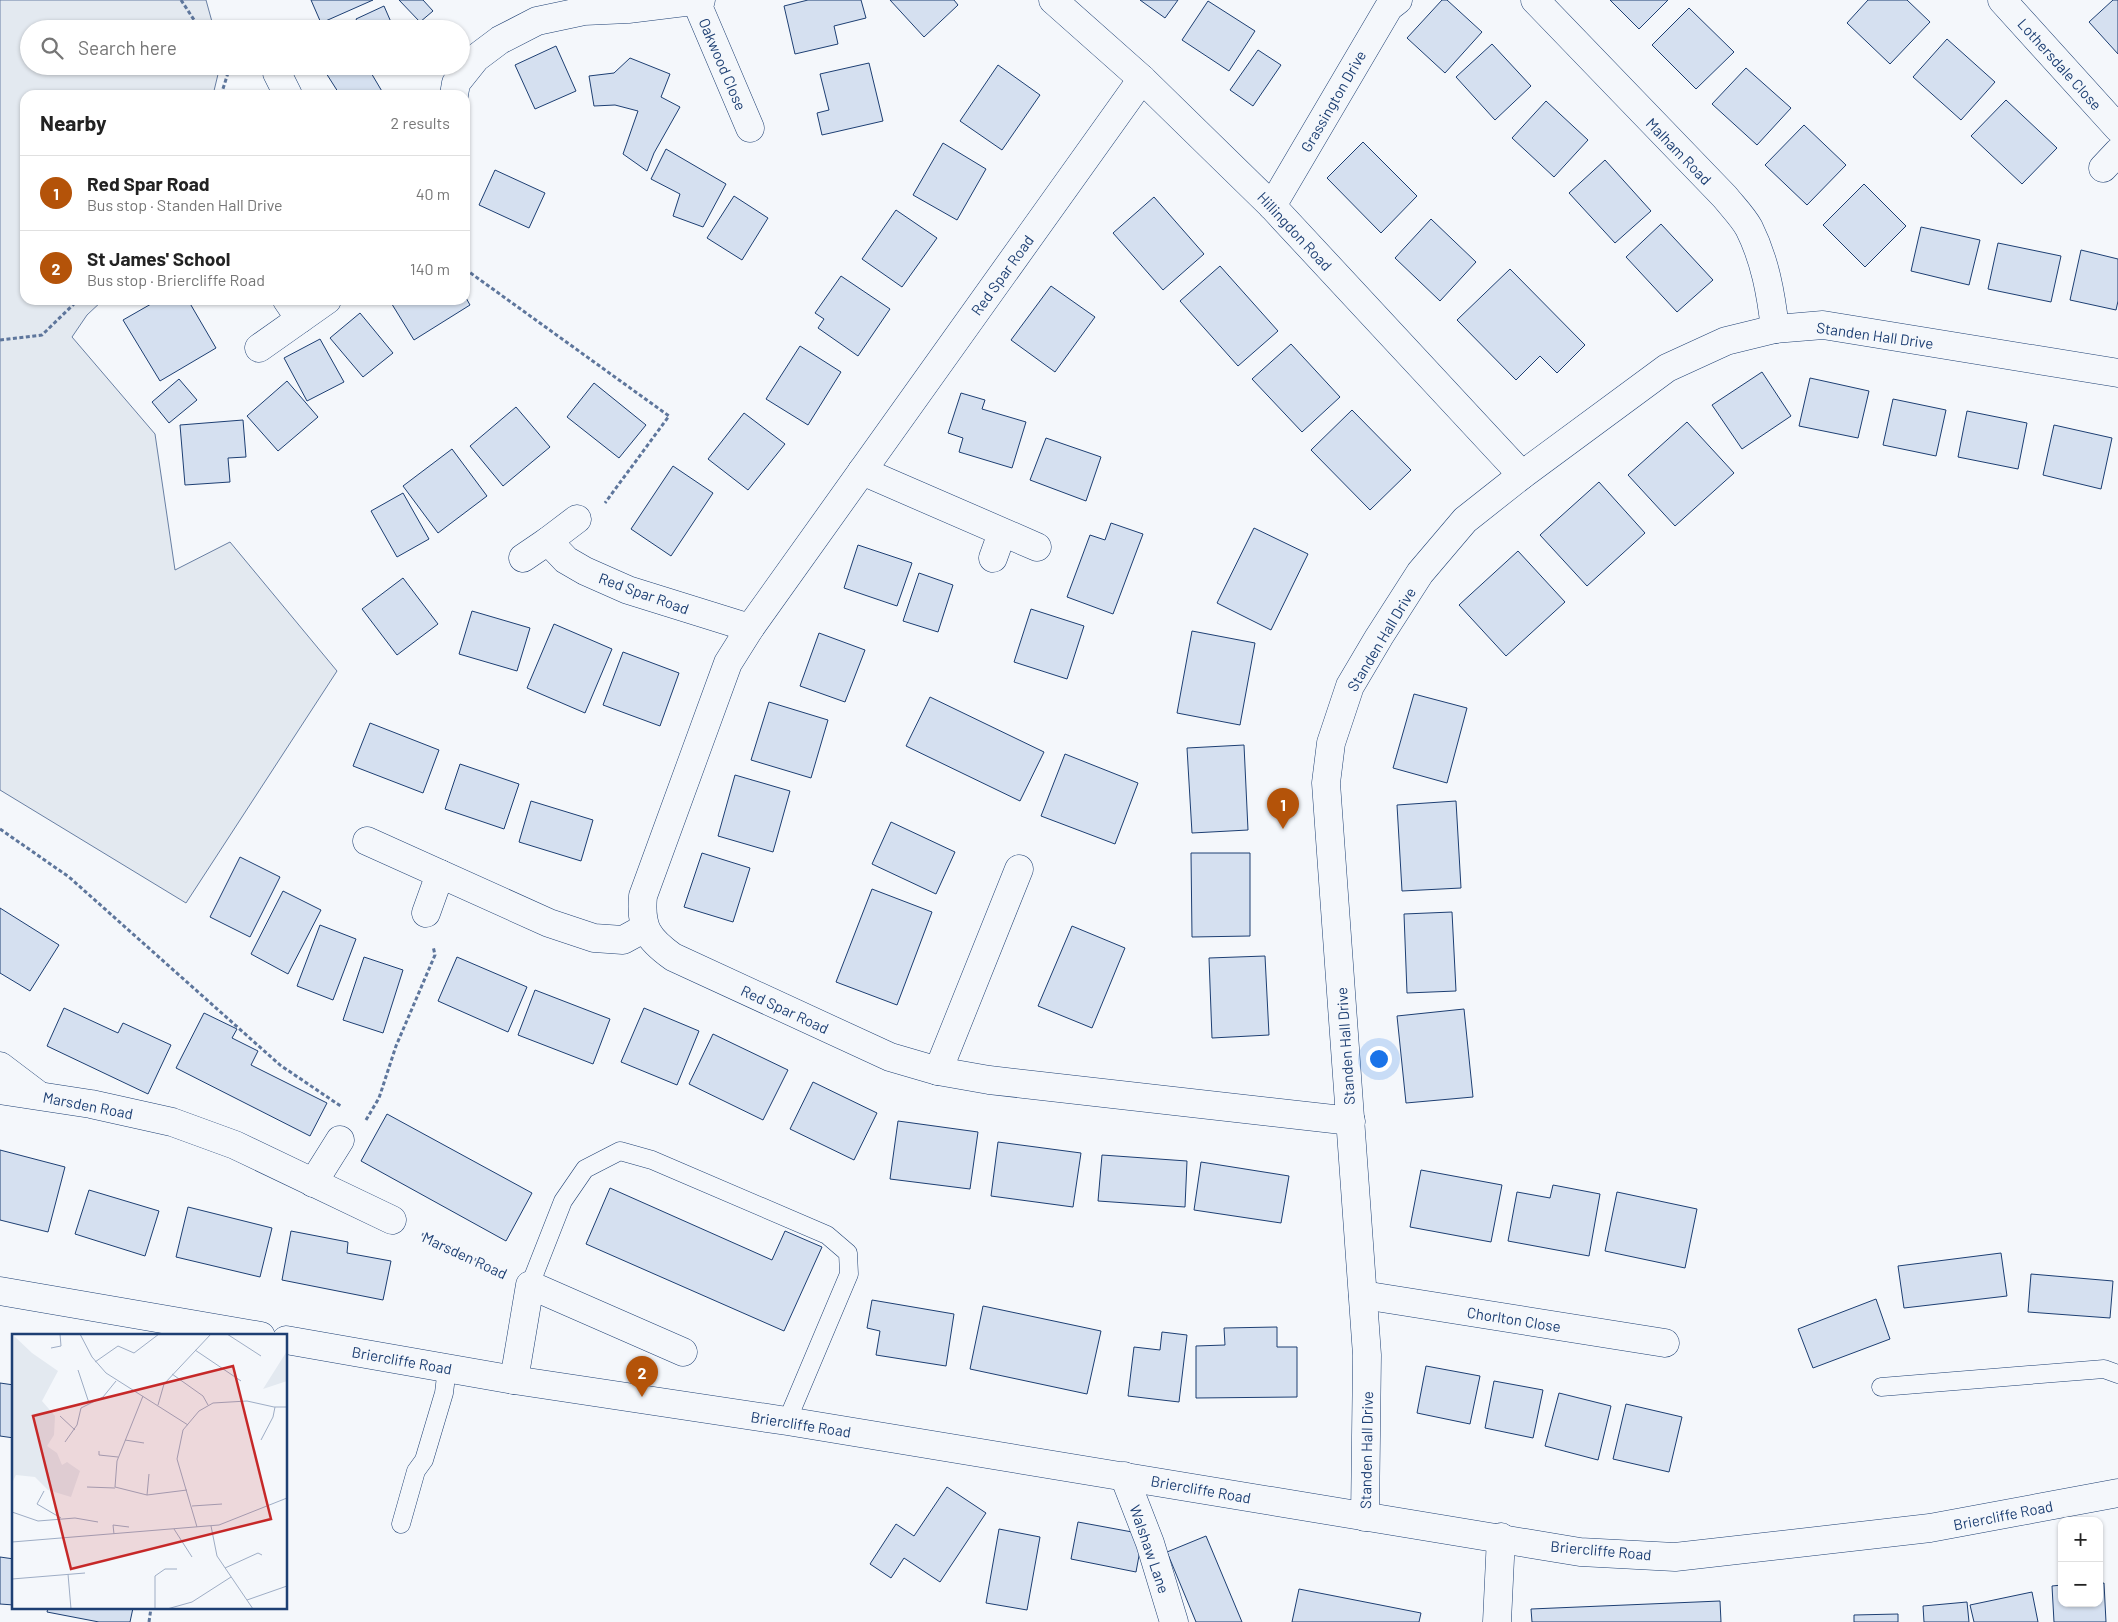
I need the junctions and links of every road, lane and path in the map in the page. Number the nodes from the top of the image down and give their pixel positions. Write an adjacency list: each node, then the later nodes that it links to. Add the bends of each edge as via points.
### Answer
1 (181, 0): 9 (path)
2 (696, 0): 3 (street, Oakwood Close); 8 (street, Oakwood Close, via 628,9); 16 (street, Oakwood Close)
3 (700, 0)
4 (1053, 0): 13 (street, Hillingdon Road)
5 (1398, 0): 18 (street, Grassington Drive, via 1388,8)
6 (1535, 0): 23 (street, Malham Road, via 1748,226 1771,293)
7 (2002, 0): 17 (street, Lothersdale Close)
8 (598, 6): 10 (street, Oakwood Close, via 537,21 500,40)
9 (194, 20)
10 (470, 66)
11 (227, 75): 14 (path)
12 (462, 75): 15 (street, Oakwood Close)
13 (1142, 79): 18 (street, Hillingdon Road); 27 (street, Red Spar Road)
14 (223, 90)
15 (455, 90)
16 (750, 128)
17 (2118, 128)
18 (1272, 206): 28 (street, Hillingdon Road)
19 (470, 273): 29 (path, via 669,416 597,515)
20 (73, 305): 24 (path, via 42,335)
21 (310, 305): 22 (street)
22 (294, 310): 25 (street)
23 (1775, 329): 26 (street, Standen Hall Drive, via 1823,325); 28 (street, Standen Hall Drive, via 1726,341 1667,368)
24 (0, 340)
25 (259, 348)
26 (2118, 373)
27 (862, 472): 30 (street); 35 (street, Red Spar Road)
28 (1522, 475): 48 (street, Standen Hall Drive, via 1465,520 1420,573 1350,686 1332,743 1326,783)
29 (577, 519): 31 (street)
30 (1002, 533): 32 (street); 34 (street)
31 (548, 541): 33 (street); 35 (street, Red Spar Road, via 566,560 602,579)
32 (1037, 547)
33 (523, 558)
34 (993, 558)
35 (750, 628): 41 (street, Red Spar Road, via 728,663 643,896 641,913)
36 (0, 829): 46 (path, via 69,877 280,1065)
37 (367, 841): 39 (street)
38 (1019, 869): 43 (street)
39 (440, 874): 40 (street); 41 (street, via 549,923 594,938 623,940)
40 (426, 913): 47 (path, via 435,955 396,1046 380,1098 365,1122)
41 (645, 928): 43 (street, Red Spar Road, via 654,943 673,957 890,1057)
42 (0, 1066): 45 (street)
43 (938, 1071): 48 (street, Red Spar Road, via 989,1080)
44 (0, 1090): 45 (street, Marsden Road)
45 (41, 1096): 50 (street, Marsden Road, via 172,1122 235,1145)
46 (350, 1112)
47 (358, 1117)
48 (1350, 1121): 54 (street, Standen Hall Drive)
49 (340, 1140): 50 (street)
50 (313, 1183): 51 (street, Marsden Road)
51 (392, 1220): 52 (path, Marsden Road)
52 (530, 1286): 58 (street); 61 (street); 63 (lane, via 563,1201 585,1169 620,1151 652,1160 827,1235 848,1253 849,1274)
53 (0, 1291): 55 (street)
54 (1363, 1295): 57 (street, Chorlton Close); 66 (street, Standen Hall Drive, via 1367,1355)
55 (248, 1334)
56 (288, 1340): 59 (street, Briercliffe Road)
57 (1665, 1343)
58 (684, 1352)
59 (447, 1368): 61 (street, Briercliffe Road); 67 (lane, via 444,1393)
60 (2118, 1374): 62 (lane, via 2104,1369)
61 (514, 1380): 63 (street, Briercliffe Road)
62 (1881, 1387)
63 (787, 1421): 64 (street, Briercliffe Road)
64 (1124, 1476): 66 (street, Briercliffe Road); 69 (street, Walshaw Lane, via 1150,1544)
65 (2118, 1493): 68 (street, Briercliffe Road, via 1930,1528 1675,1557 1580,1552)
66 (1365, 1517): 68 (street, Briercliffe Road)
67 (401, 1524)
68 (1501, 1537): 70 (street)
69 (1174, 1622)
70 (1497, 1622)

